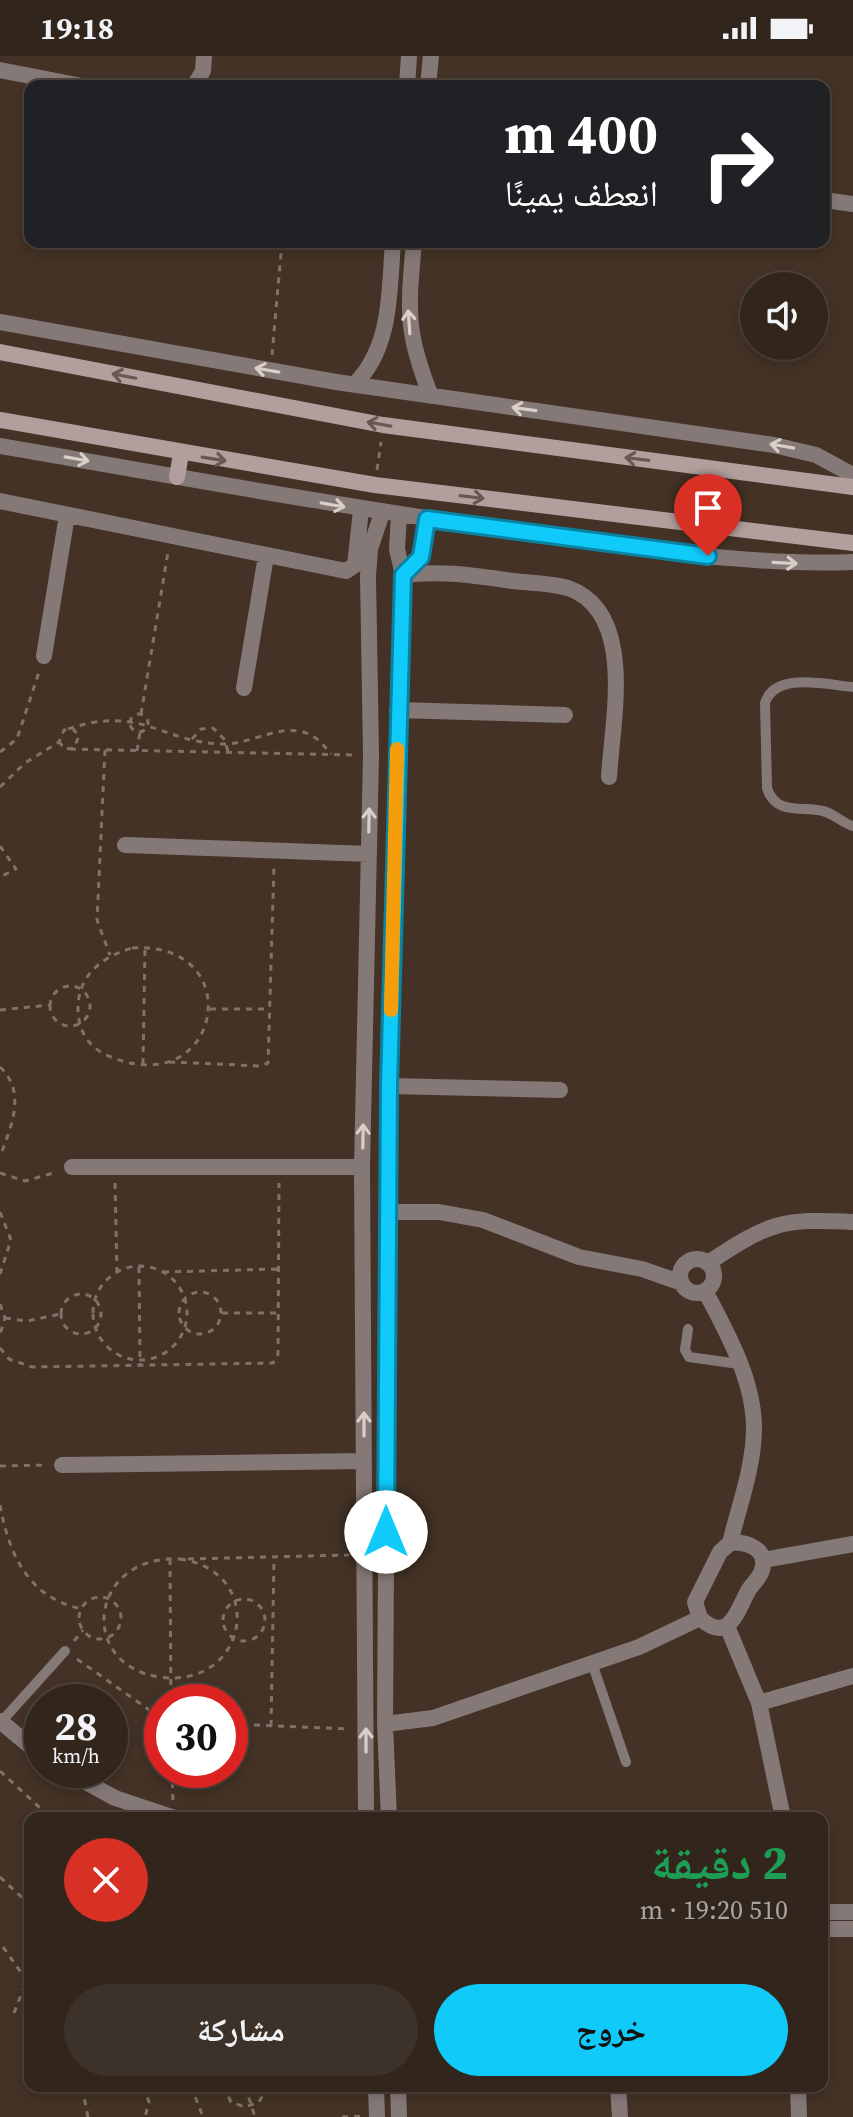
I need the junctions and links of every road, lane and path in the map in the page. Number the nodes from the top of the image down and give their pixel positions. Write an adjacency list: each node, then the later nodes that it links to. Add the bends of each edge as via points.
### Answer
1 (204, 56): 6 (street)
2 (409, 56): 7 (street)
3 (431, 56): 8 (street)
4 (0, 70): 5 (street)
5 (51, 80)
6 (198, 80)
7 (407, 80)
8 (429, 80)
9 (830, 201): 10 (street)
10 (853, 204)
11 (281, 248): 16 (path)
12 (392, 248): 17 (street, via 384,333 376,356)
13 (413, 248): 18 (street, one-way to 13, via 410,335)
14 (0, 322): 16 (street, one-way to 14)
15 (0, 352): 20 (main road, one-way to 15)
16 (270, 371): 17 (street)
17 (355, 384): 18 (street)
18 (431, 396): 23 (street, one-way to 18, via 789,447)
19 (0, 420): 22 (main road)
20 (383, 425): 25 (path); 26 (main road, one-way to 20)
21 (0, 446): 24 (street, one-way to 24)
22 (181, 454): 24 (main road); 25 (main road, one-way to 25)
23 (853, 475)
24 (177, 477): 28 (street, one-way to 28)
25 (375, 485): 34 (main road, one-way to 34)
26 (853, 487)
27 (0, 501): 30 (street)
28 (361, 510): 29 (street); 35 (street, via 351,570)
29 (382, 513): 31 (street); 57 (street, via 368,562)
30 (67, 515): 33 (street); 38 (street)
31 (399, 515): 32 (street); 37 (street, via 397,549)
32 (427, 519): 36 (street, one-way to 36, via 736,559); 37 (street, via 421,557)
33 (171, 536): 35 (street); 42 (path)
34 (853, 543)
35 (266, 556): 40 (street)
36 (853, 562)
37 (403, 575): 41 (street); 58 (street, via 447,572 566,587 592,603 607,622 614,645)
38 (44, 656): 54 (path, via 17,739)
39 (853, 687): 60 (lane, via 781,684 765,703 771,799 782,807 826,812)
40 (244, 688)
41 (397, 710): 43 (street); 77 (street)
42 (141, 714): 44 (path); 45 (path)
43 (565, 715)
44 (131, 720): 45 (path); 46 (path, via 101,720); 47 (path)
45 (148, 724): 47 (path); 48 (path)
46 (68, 729): 49 (path, via 60,733); 51 (path, via 79,736 78,745)
47 (140, 732): 53 (path)
48 (192, 739): 50 (path); 50 (path, via 201,729 213,728)
49 (59, 742): 51 (path); 59 (path)
50 (226, 744): 55 (path); 56 (path, via 291,730 314,737)
51 (70, 749): 52 (path)
52 (105, 750): 53 (path); 67 (path, via 97,920)
53 (137, 751): 55 (path)
54 (0, 752)
55 (228, 752): 56 (path)
56 (331, 754): 57 (path)
57 (371, 755): 64 (street, one-way to 57)
58 (609, 777)
59 (0, 787)
60 (853, 826)
61 (125, 845): 63 (street)
62 (0, 846): 65 (path, via 16,869)
63 (275, 851): 64 (street); 71 (path)
64 (369, 854): 83 (street, one-way to 64)
65 (0, 877)
66 (145, 947): 67 (path); 70 (path, via 170,952 195,968 207,990); 75 (path)
67 (110, 955): 68 (path, via 94,966)
68 (81, 989): 69 (path, via 60,988); 73 (path); 73 (path, via 90,1007)
69 (50, 1005): 72 (path); 73 (path, via 59,1023)
70 (209, 1009): 71 (path); 74 (path, via 207,1028 193,1050)
71 (270, 1009): 74 (path, via 265,1066)
72 (0, 1010)
73 (80, 1023): 75 (path, via 93,1048)
74 (164, 1062): 75 (path)
75 (143, 1064)
76 (0, 1067): 79 (path, via 14,1088 16,1104)
77 (389, 1086): 78 (street); 86 (street)
78 (560, 1090)
79 (0, 1157)
80 (72, 1167): 81 (street); 84 (path, via 25,1181)
81 (115, 1167): 82 (street); 94 (path)
82 (279, 1167): 83 (street); 91 (path)
83 (362, 1167): 113 (street, one-way to 83)
84 (0, 1173)
85 (0, 1212): 95 (path, via 11,1240)
86 (388, 1212): 92 (street, via 474,1217 579,1257); 140 (street)
87 (853, 1222): 89 (street, via 803,1219 768,1226)
88 (689, 1261): 89 (street); 92 (street); 96 (street, via 681,1271)
89 (708, 1263): 97 (street, via 713,1280)
90 (139, 1267): 93 (path); 94 (path); 110 (path)
91 (279, 1269): 93 (path); 102 (path)
92 (642, 1269): 96 (street)
93 (162, 1272): 98 (path)
94 (117, 1273): 99 (path)
95 (0, 1274)
96 (682, 1283): 97 (street, via 692,1292)
97 (705, 1291): 111 (street)
98 (185, 1297): 101 (path, via 196,1291 209,1293); 105 (path); 105 (path, via 178,1313)
99 (94, 1299): 103 (path, via 83,1294 70,1297); 106 (path); 106 (path, via 101,1314)
100 (0, 1304): 104 (path)
101 (221, 1313): 102 (path); 105 (path, via 216,1326 204,1333)
102 (279, 1313): 112 (path, via 273,1363)
103 (61, 1314): 104 (path, via 27,1321); 106 (path, via 73,1333)
104 (5, 1318): 108 (path)
105 (185, 1328): 110 (path, via 171,1348)
106 (95, 1329): 110 (path, via 119,1354)
107 (688, 1329): 111 (lane, via 689,1357)
108 (0, 1334)
109 (0, 1348): 112 (path, via 9,1359 32,1367)
110 (140, 1359): 112 (path)
111 (739, 1364): 118 (street, via 750,1393 754,1430)
112 (140, 1365)
113 (364, 1461): 114 (street); 120 (street)
114 (62, 1465): 115 (path)
115 (0, 1466)
116 (0, 1505): 117 (path)
117 (1, 1519): 127 (path, via 21,1571 40,1592)
118 (730, 1543): 124 (street, via 752,1546); 128 (street, via 696,1597)
119 (853, 1544): 124 (street)
120 (365, 1555): 121 (path); 143 (street)
121 (274, 1557): 123 (path); 142 (path)
122 (170, 1559): 123 (path); 125 (path, via 133,1568); 135 (path)
123 (180, 1559): 126 (path, via 214,1572)
124 (763, 1560): 129 (street, via 761,1574)
125 (108, 1599): 127 (path, via 96,1598); 130 (path); 130 (path, via 121,1618)
126 (235, 1602): 131 (path); 131 (path, via 223,1617 226,1632); 131 (path, via 258,1604 265,1624 252,1640)
127 (82, 1609): 130 (path, via 81,1626 87,1635)
128 (700, 1618): 129 (street, via 712,1626); 133 (street)
129 (727, 1626): 137 (street)
130 (108, 1637): 135 (path, via 123,1662 146,1674)
131 (235, 1639): 135 (path, via 211,1667)
132 (65, 1651): 138 (path); 139 (lane)
133 (592, 1663): 140 (street, via 433,1718); 145 (lane)
134 (853, 1676): 137 (street)
135 (171, 1677): 136 (path)
136 (171, 1684)
137 (759, 1703): 154 (street)
138 (144, 1706)
139 (0, 1722): 144 (street)
140 (385, 1724): 153 (street)
141 (248, 1725): 142 (path)
142 (271, 1726): 143 (path)
143 (366, 1729): 152 (street, one-way to 143)
144 (24, 1741)
145 (626, 1762)
146 (0, 1771): 149 (path)
147 (94, 1788): 150 (street)
148 (173, 1788): 151 (path)
149 (44, 1812)
150 (138, 1812)
151 (174, 1812)
152 (366, 1812)
153 (389, 1812)
154 (782, 1812)
155 (0, 1877): 156 (path)
156 (24, 1899)
157 (828, 1912): 158 (street)
158 (853, 1912)
159 (828, 1929): 160 (street)
160 (853, 1929)
161 (3, 1947): 162 (path)
162 (24, 1975)
163 (24, 1992): 164 (path)
164 (14, 2013)
165 (86, 2092): 176 (path)
166 (146, 2092): 177 (path)
167 (192, 2092): 178 (path)
168 (226, 2092): 175 (path, via 231,2102)
169 (247, 2092): 175 (path)
170 (266, 2092): 175 (path)
171 (376, 2092): 180 (street)
172 (398, 2092): 181 (street)
173 (618, 2092): 182 (street)
174 (798, 2092): 183 (street)
175 (252, 2106): 179 (path)
176 (88, 2117)
177 (145, 2117)
178 (203, 2117)
179 (255, 2117)
180 (377, 2117)
181 (399, 2117)
182 (620, 2117)
183 (799, 2117)

